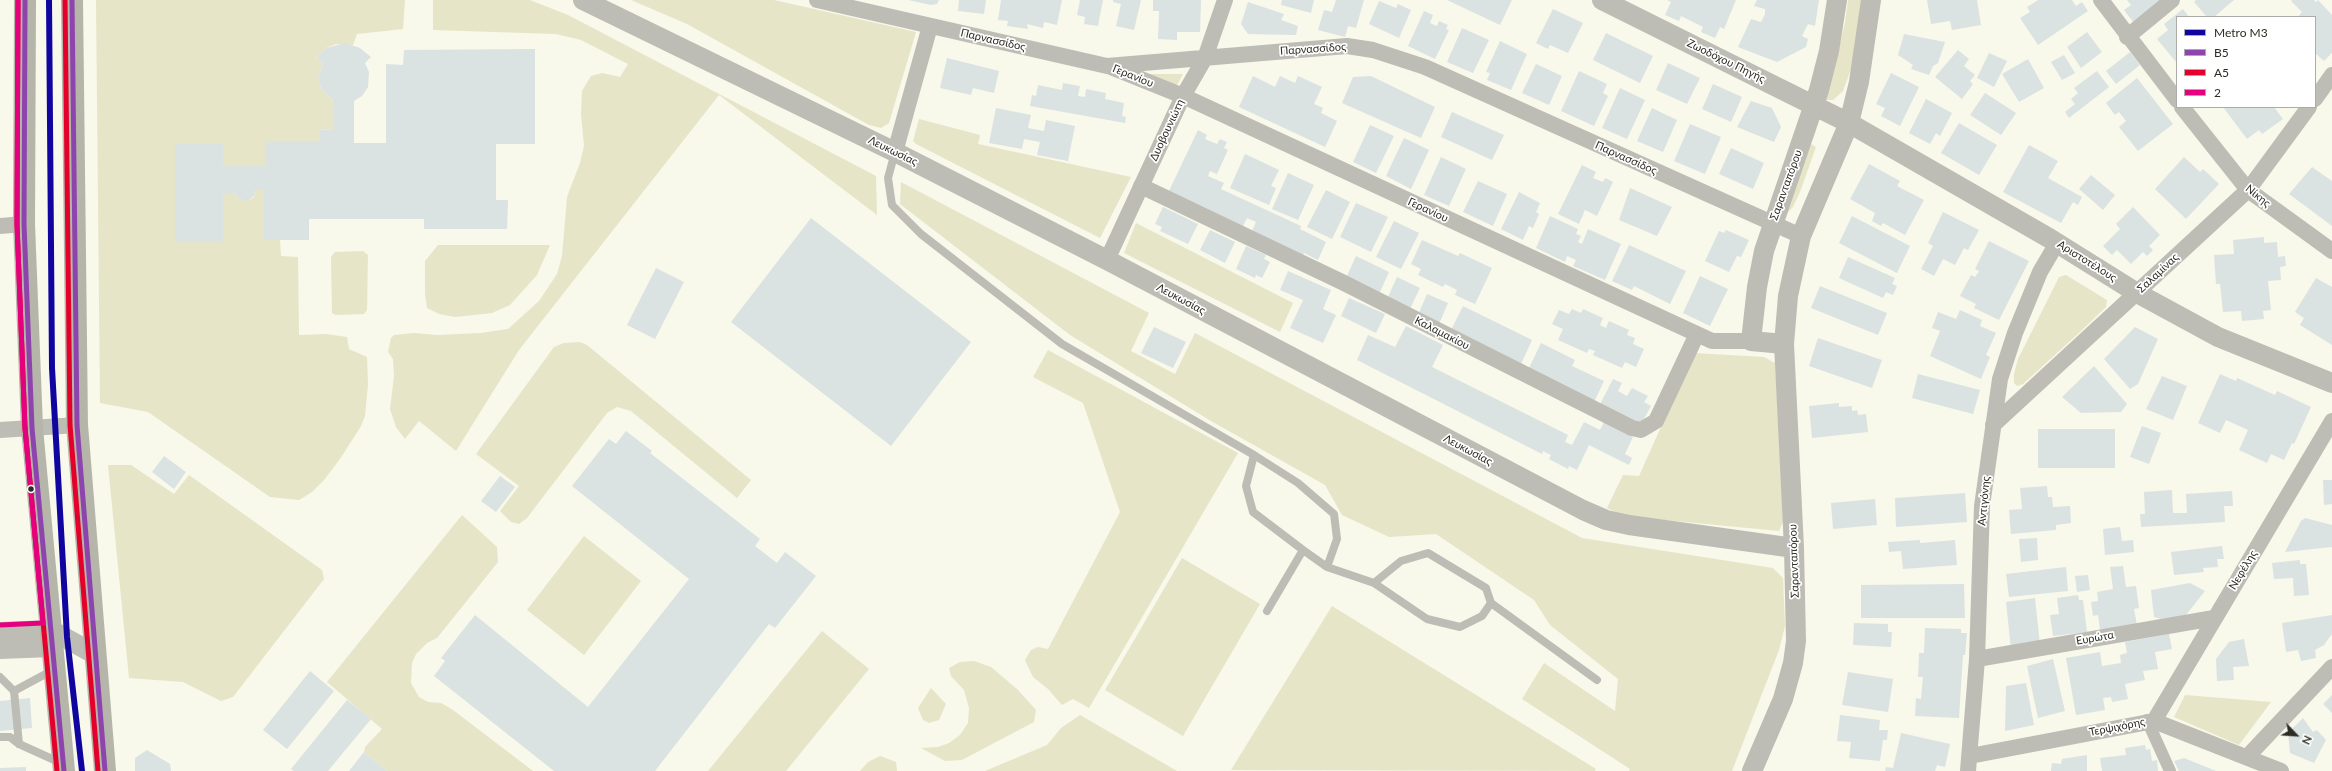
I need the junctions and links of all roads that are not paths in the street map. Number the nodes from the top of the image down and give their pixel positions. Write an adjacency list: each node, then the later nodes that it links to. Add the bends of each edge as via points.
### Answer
1 (26, 0): 26 (main road)
2 (72, 0): 39 (main road)
3 (583, 0): 23 (street, Λευκωσίας)
4 (817, 0): 11 (street, Παρνασσίδος)
5 (1225, 0): 13 (street, Δυοβουνιώτη)
6 (1602, 0): 19 (street, Ζωοδόχου Πηγής)
7 (1837, 0): 19 (street, Σαρανταπόρου)
8 (1871, 0): 22 (street, Σαρανταπόρου, via 1859,82)
9 (2101, 0): 12 (street)
10 (2172, 0): 12 (street)
11 (930, 26): 14 (street, Παρνασσίδος); 23 (street)
12 (2127, 37): 18 (street)
13 (1205, 58): 14 (street, Παρνασσίδος); 16 (street, Δυοβουνιώτη); 27 (street, Παρνασσίδος, via 1347,46 1373,50 1425,67)
14 (1107, 66): 16 (street, Γερανίου)
15 (2332, 75): 17 (street)
16 (1183, 96): 24 (street, Δυοβουνιώτη); 34 (street, Γερανίου)
17 (2316, 98)
18 (2176, 99)
19 (1815, 105): 22 (street, Ζωοδόχου Πηγής); 27 (street, Σαρανταπόρου)
20 (2183, 108): 25 (street, Νίκης)
21 (2308, 108): 25 (street, Σαλαμίνας)
22 (1849, 123): 29 (street, Σαρανταπόρου); 30 (street, Αριστοτέλους)
23 (895, 152): 32 (street, Λευκωσίας); 43 (lane, via 888,178 892,205 921,234 1062,344)
24 (1141, 186): 32 (street, Δυοβουνιώτη); 34 (street, Καλαμακίου, via 1342,282 1632,428 1642,430 1656,421)
25 (2248, 190): 31 (street, Νίκης); 33 (street, Σαλαμίνας)
26 (24, 224): 28 (street); 41 (main road)
27 (1772, 224): 29 (street, Παρνασσίδος); 35 (street, Σαρανταπόρου, via 1757,287)
28 (0, 226)
29 (1801, 236): 36 (street, Σαρανταπόρου, via 1788,296)
30 (2057, 243): 33 (street, Αριστοτέλους); 40 (street, Αντιγόνης, via 2040,272 2015,333 2000,379)
31 (2332, 251)
32 (1107, 260): 44 (street, Λευκωσίας, via 1594,514 1630,525)
33 (2137, 293): 37 (street, Αριστοτέλους, via 2218,336); 40 (street, Σαλαμίνας)
34 (1697, 334): 35 (street, Γερανίου, via 1712,341)
35 (1751, 341): 36 (street)
36 (1784, 344): 44 (street, Σαρανταπόρου)
37 (2332, 383)
38 (2332, 420): 50 (street, Νεφέλης)
39 (77, 425): 41 (street); 54 (main road)
40 (1993, 425): 55 (street, Αντιγόνης, via 1982,506)
41 (32, 428): 42 (street); 52 (main road)
42 (0, 430)
43 (1254, 455): 45 (lane, via 1246,486 1254,512); 46 (lane, via 1298,482 1334,514 1337,539)
44 (1794, 548): 68 (street, Σαρανταπόρου, via 1796,620 1793,663 1783,699)
45 (1303, 550): 46 (lane); 49 (lane)
46 (1327, 567): 47 (lane)
47 (1374, 583): 48 (lane, via 1428,619 1460,627 1482,616); 48 (lane, via 1401,561 1428,553 1486,588)
48 (1491, 603): 59 (lane)
49 (1267, 611)
50 (2214, 618): 55 (street, Ευρώτα); 61 (street, Νεφέλης)
51 (0, 632): 52 (street)
52 (51, 638): 53 (street); 54 (street); 57 (main road)
53 (0, 649)
54 (96, 655): 67 (main road)
55 (1976, 659): 65 (street, Αντιγόνης)
56 (2332, 667): 64 (street)
57 (54, 669): 60 (lane); 66 (main road)
58 (0, 677): 60 (lane)
59 (1597, 680)
60 (14, 691): 63 (lane)
61 (2151, 721): 64 (street, Τερψιχόρης); 65 (street, Τερψιχόρης); 69 (street)
62 (0, 737): 63 (lane, via 10,737)
63 (19, 744): 66 (lane)
64 (2247, 757): 70 (street, Τερψιχόρης)
65 (1969, 764)
66 (64, 768)
67 (105, 771)
68 (1752, 771)
69 (2170, 771)
70 (2281, 771)

